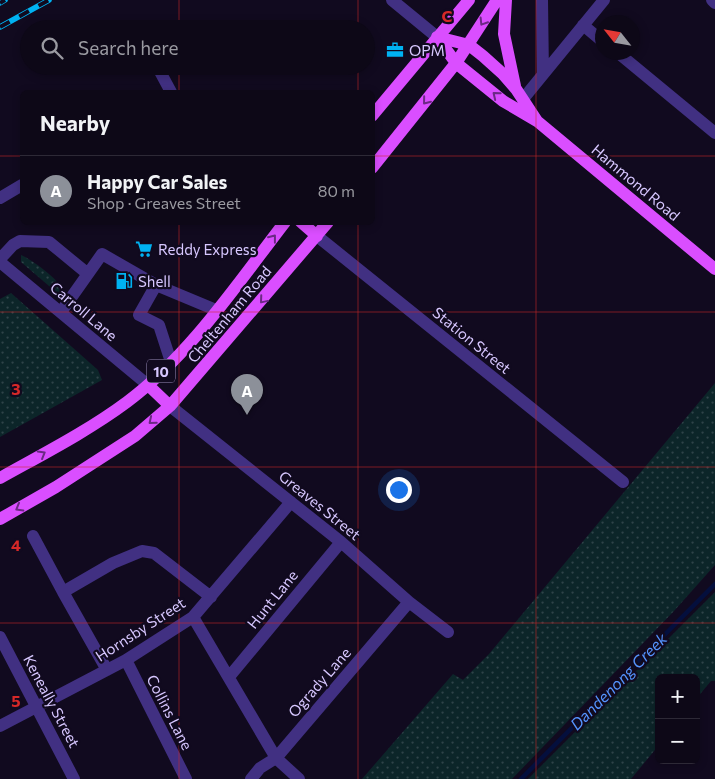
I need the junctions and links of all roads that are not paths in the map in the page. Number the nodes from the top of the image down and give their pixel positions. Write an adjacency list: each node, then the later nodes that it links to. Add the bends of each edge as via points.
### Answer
1 (392, 0): 11 (street)
2 (469, 0): 11 (main road)
3 (496, 0): 12 (main road, one-way to 12)
4 (506, 0): 18 (main road, via 504,34)
5 (542, 0): 15 (street)
6 (604, 0): 9 (street)
7 (712, 0): 8 (street)
8 (715, 3)
9 (584, 25): 10 (street); 15 (street)
10 (595, 34)
11 (438, 37): 12 (main road); 14 (main road, Hammond Road); 19 (main road)
12 (468, 45): 14 (main road); 18 (main road, Hammond Road, via 496,67)
13 (627, 60): 21 (street)
14 (456, 63): 20 (main road, Hammond Road, one-way to 14, via 503,101); 22 (main road, one-way to 22)
15 (543, 74): 18 (street)
16 (162, 75): 17 (street)
17 (170, 90)
18 (520, 94): 20 (main road, Hammond Road)
19 (375, 112)
20 (537, 121): 30 (main road, Hammond Road)
21 (715, 133)
22 (375, 164)
23 (20, 186): 24 (street)
24 (0, 198)
25 (283, 225): 33 (main road, Cheltenham Road / 10, one-way to 25)
26 (305, 225): 28 (main road, Station Street)
27 (326, 225): 28 (main road, Cheltenham Road / 10)
28 (317, 236): 37 (main road, Cheltenham Road / 10, one-way to 37); 39 (street, Station Street)
29 (0, 261): 31 (street, via 20,241 50,242); 34 (street, Carroll Lane)
30 (715, 269)
31 (88, 274): 32 (street, via 102,254); 34 (street)
32 (156, 285): 33 (street); 35 (street, via 139,315 159,326)
33 (216, 310): 35 (main road, Cheltenham Road / 10)
34 (61, 312): 36 (street, Carroll Lane)
35 (171, 362): 36 (main road, Cheltenham Road / 10)
36 (148, 384): 37 (main road); 38 (main road, Cheltenham Road / 10, one-way to 36, via 101,420)
37 (170, 406): 40 (street, Greaves Street); 41 (main road, Cheltenham Road / 10, one-way to 41, via 135,436)
38 (0, 478)
39 (623, 482)
40 (291, 502): 43 (street, Greaves Street); 45 (street, Hornsby Street)
41 (0, 519)
42 (33, 536): 44 (street)
43 (341, 542): 46 (street, Greaves Street); 52 (street, Hunt Lane)
44 (63, 592): 45 (street, via 113,563 142,551 154,553); 51 (street)
45 (211, 597): 47 (street, Hornsby Street)
46 (409, 602): 48 (street, Greaves Street); 55 (street, Ogrady Lane)
47 (193, 617): 50 (street, Hornsby Street); 52 (street)
48 (448, 632)
49 (0, 637): 53 (street, Keneally Street)
50 (126, 660): 51 (street, Hornsby Street); 57 (street, Collins Lane)
51 (107, 670): 53 (street, Hornsby Street)
52 (229, 677): 55 (street)
53 (37, 708): 54 (street, Hornsby Street); 56 (street, Keneally Street)
54 (0, 726)
55 (276, 758): 58 (street, Ogrady Lane, via 260,768); 59 (street)
56 (74, 779)
57 (186, 779)
58 (251, 779)
59 (299, 779)

